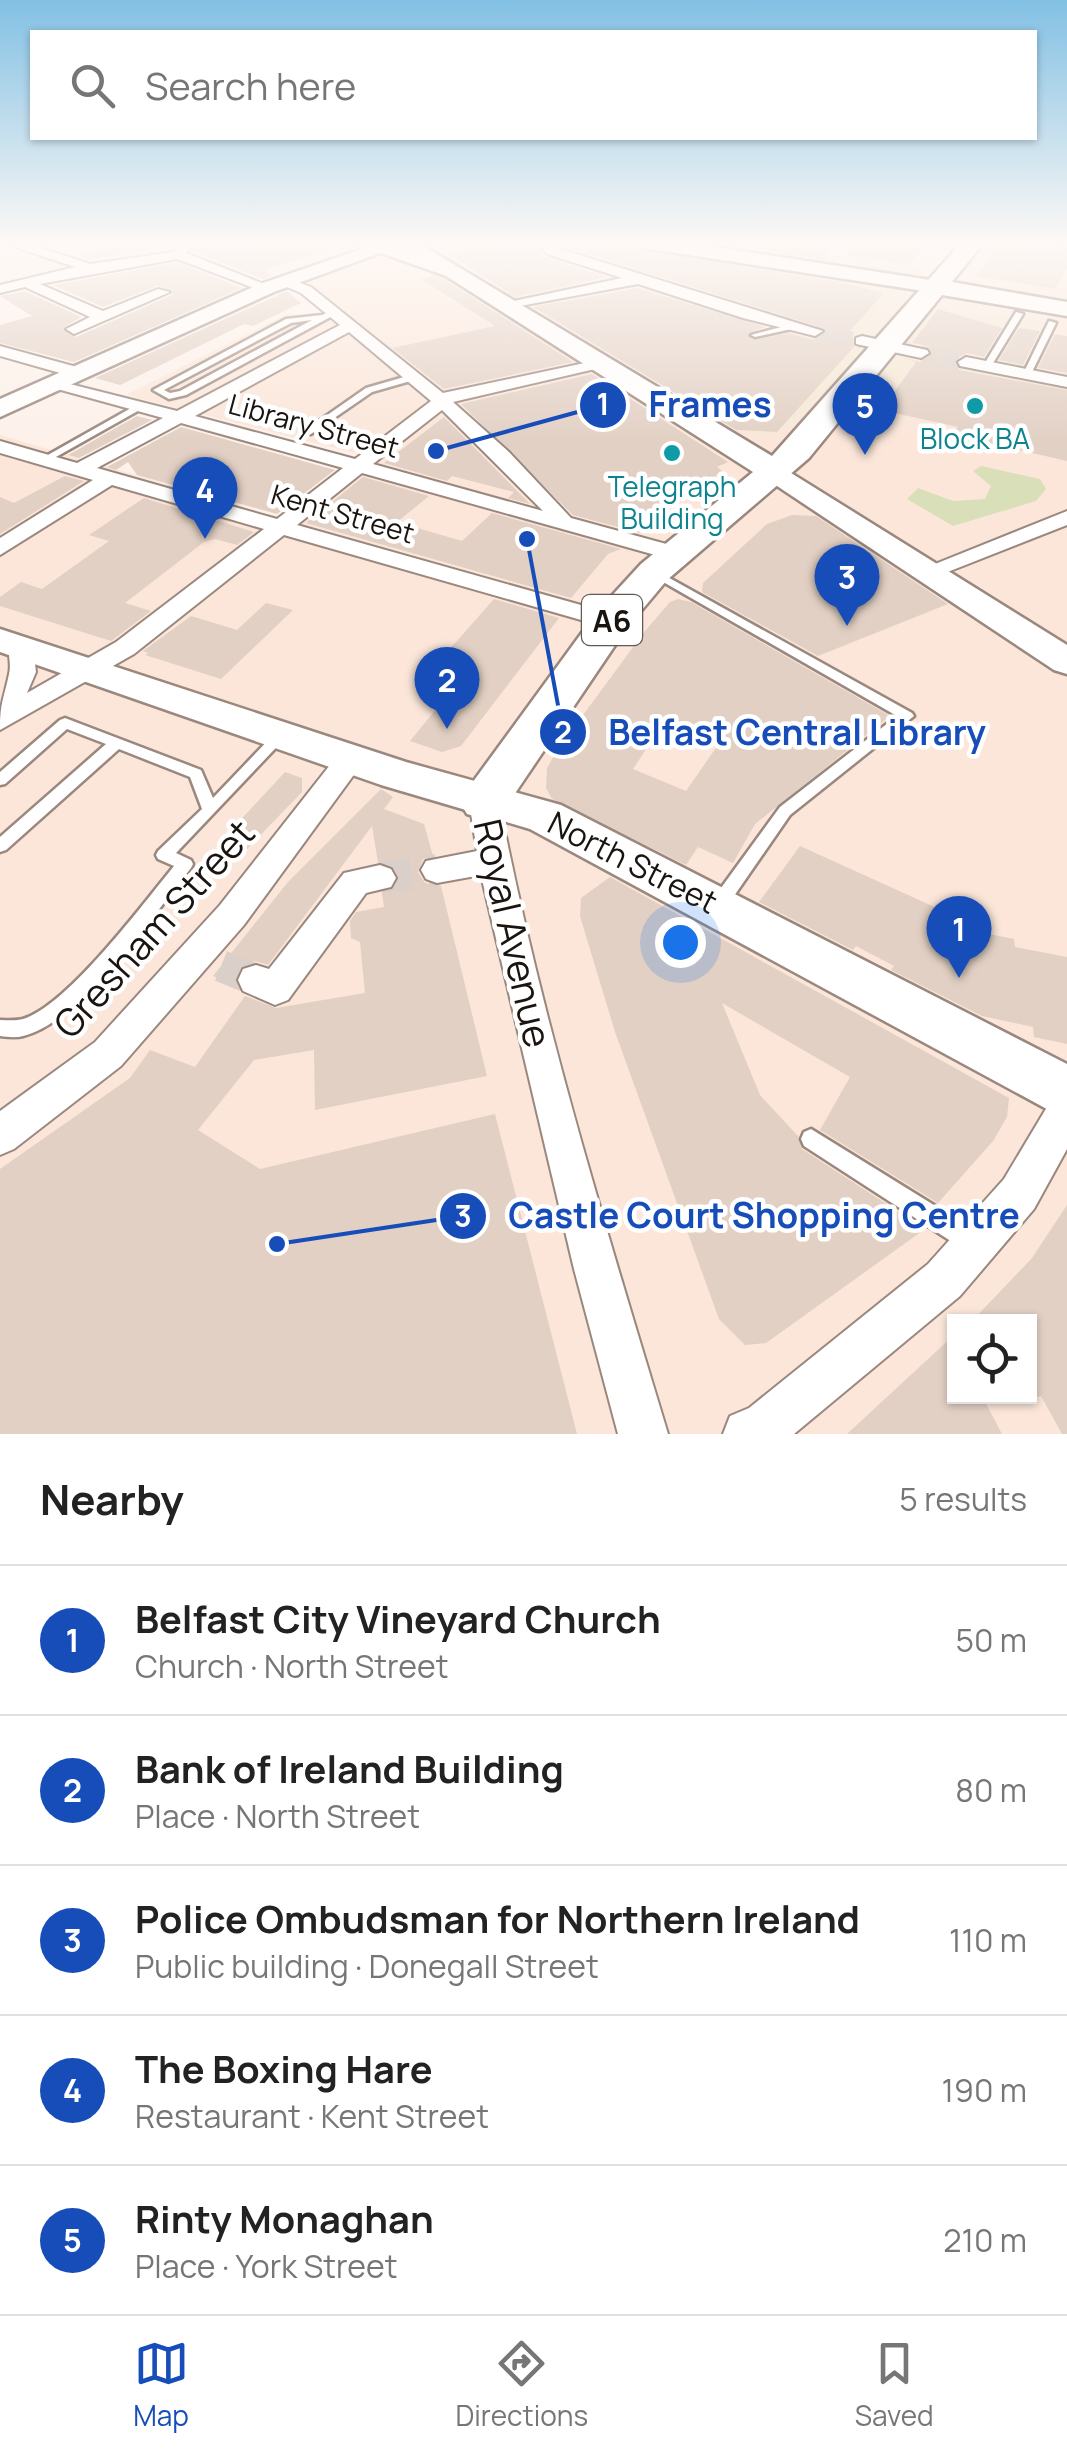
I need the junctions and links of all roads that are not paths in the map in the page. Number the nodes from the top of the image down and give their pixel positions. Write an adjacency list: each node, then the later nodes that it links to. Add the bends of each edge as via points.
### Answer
1 (85, 309): 13 (street)
2 (120, 309): 13 (street)
3 (221, 309): 26 (main road)
4 (323, 309): 10 (street)
5 (514, 309): 22 (main road)
6 (737, 309): 15 (street)
7 (1014, 309): 9 (main road)
8 (918, 310): 9 (main road); 19 (main road, Royal Avenue)
9 (1020, 311): 11 (lane); 12 (main road); 24 (lane)
10 (327, 314): 10 (lane, via 183,393 157,390 289,321); 14 (street)
11 (1000, 315)
12 (1060, 316): 25 (lane)
13 (103, 317): 16 (street)
14 (350, 326): 27 (street); 32 (street)
15 (793, 326): 17 (street); 18 (lane)
16 (74, 330)
17 (815, 331)
18 (755, 336)
19 (874, 344): 20 (street); 34 (main road, Royal Avenue)
20 (921, 353)
21 (4, 356): 26 (street, Library Street)
22 (602, 362): 29 (street); 35 (main road)
23 (966, 362): 24 (street)
24 (987, 366): 25 (street, via 1005,375)
25 (1027, 374): 28 (street)
26 (67, 378): 30 (street, Library Street); 31 (main road)
27 (411, 378): 29 (street); 33 (lane, via 369,390)
28 (1067, 382)
29 (440, 402): 38 (street); 45 (street)
30 (140, 406): 32 (street, Library Street); 37 (lane)
31 (0, 410)
32 (176, 416): 38 (street, Library Street); 39 (street)
33 (308, 432)
34 (808, 438): 35 (main road); 40 (main road, Royal Avenue)
35 (723, 440): 40 (main road)
36 (0, 448): 37 (street, Kent Street)
37 (44, 460): 39 (street, Kent Street)
38 (358, 465): 45 (street, Library Street); 46 (street)
39 (79, 470): 41 (street, Kent Street)
40 (776, 472): 42 (main road, Royal Avenue / A6); 43 (main road)
41 (110, 478): 46 (street, Kent Street); 47 (street)
42 (736, 504): 43 (main road, via 797,502); 48 (main road, Royal Avenue / A6)
43 (831, 510): 49 (main road)
44 (1067, 517): 49 (street)
45 (560, 518): 48 (street, Library Street)
46 (280, 526): 50 (street, Kent Street); 53 (street)
47 (0, 548)
48 (663, 563): 50 (main road, Royal Avenue / A6); 65 (lane, via 907,716 785,811)
49 (927, 572): 52 (main road)
50 (611, 621): 59 (main road, Royal Avenue / A6)
51 (10, 643): 53 (main road, North Street); 54 (street, via 22,672)
52 (1067, 662)
53 (90, 670): 54 (street); 55 (main road, North Street)
54 (2, 720)
55 (282, 734): 57 (main road, North Street); 60 (lane)
56 (117, 743): 58 (lane, via 64,724); 60 (lane, via 196,774); 61 (lane)
57 (350, 758): 59 (main road, North Street); 70 (street, Gresham Street, via 208,961 108,1054)
58 (0, 780)
59 (484, 801): 62 (street, Royal Avenue); 65 (main road, North Street, via 545,817)
60 (210, 810): 67 (lane, via 164,855 185,864 85,982 46,1018 24,1028)
61 (0, 846)
62 (493, 862): 63 (street); 73 (street, Royal Avenue)
63 (436, 870)
64 (380, 878): 66 (street, via 356,882 275,988)
65 (718, 905): 68 (main road, North Street)
66 (256, 980)
67 (0, 1028)
68 (1067, 1093)
69 (1067, 1110): 72 (street, via 1020,1194)
70 (0, 1134)
71 (811, 1139): 72 (lane)
72 (976, 1244): 74 (street, via 944,1280)
73 (643, 1434)
74 (748, 1434)

